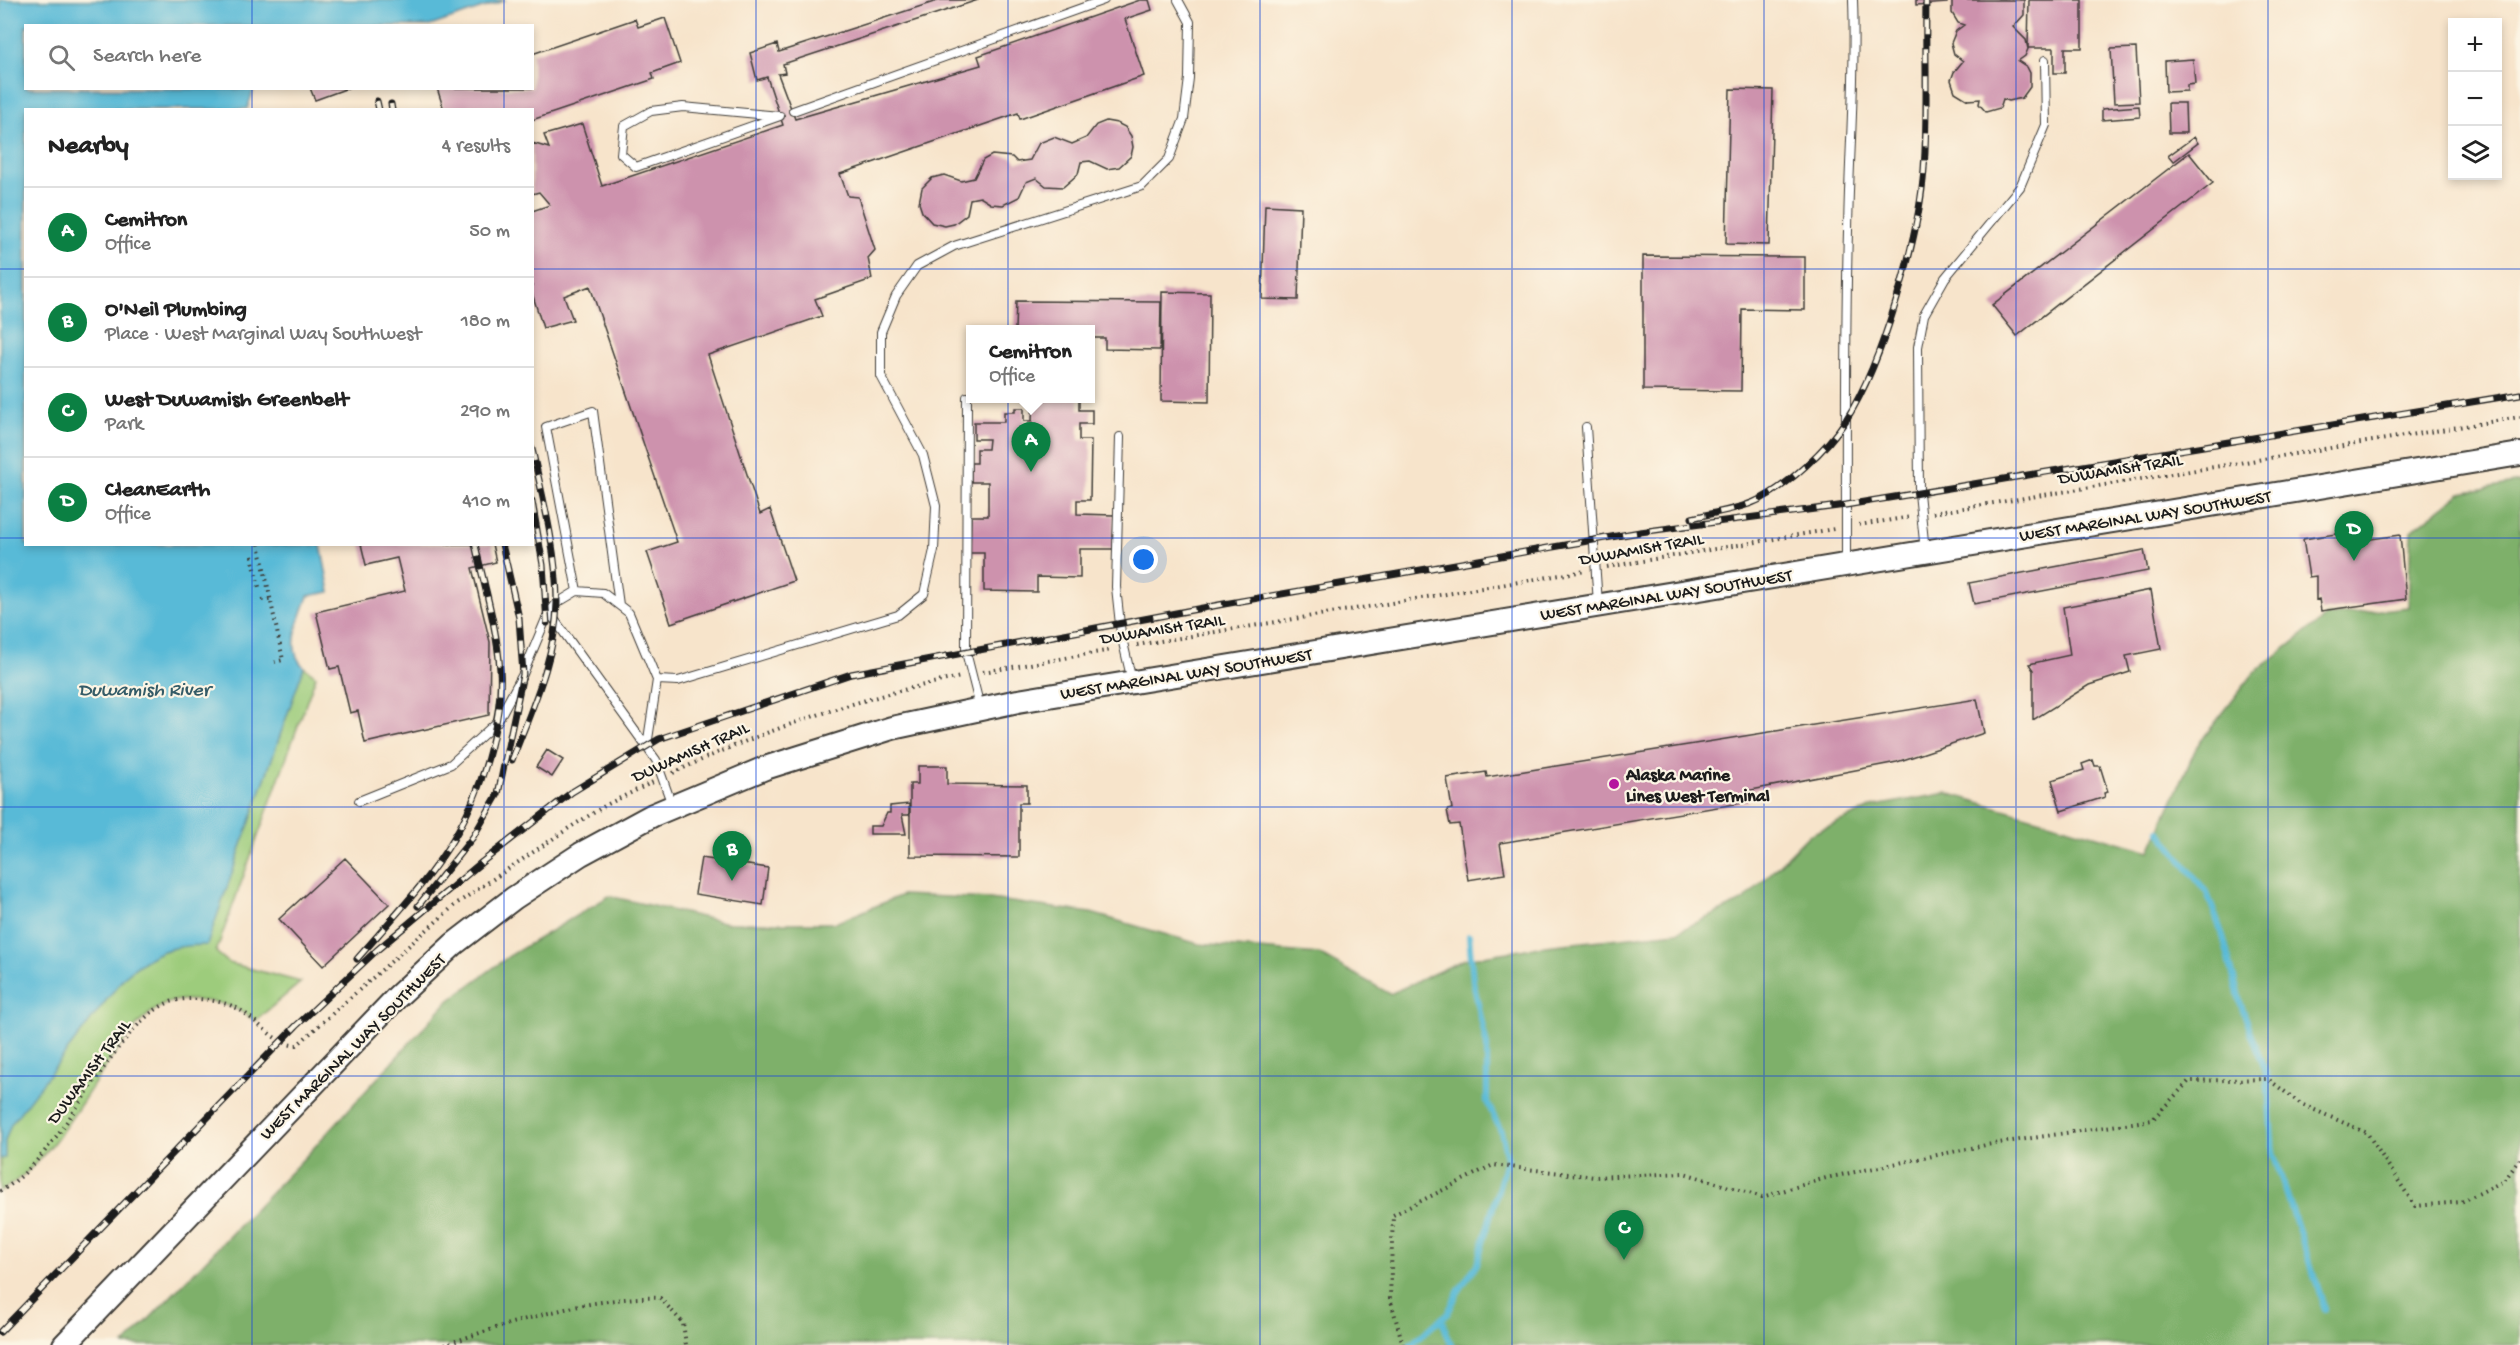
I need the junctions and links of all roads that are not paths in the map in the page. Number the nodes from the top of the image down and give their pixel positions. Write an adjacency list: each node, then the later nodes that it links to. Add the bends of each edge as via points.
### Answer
1 (1104, 0): 5 (lane)
2 (1178, 0): 17 (lane, via 1190,22 1189,78 1184,119 1169,159 1142,186 954,246 917,266 896,296 881,332 881,376 923,455 936,506 934,550 924,594 898,615 678,681)
3 (1853, 0): 12 (lane)
4 (2045, 60): 11 (lane, via 2046,124 2020,187 1945,278 1924,315 1918,347 1918,493)
5 (793, 111)
6 (780, 116): 6 (lane, via 636,167 621,154 624,126 651,111 683,107)
7 (967, 403): 19 (lane, via 966,652)
8 (1586, 427): 15 (lane)
9 (1120, 437): 18 (lane, via 1116,587)
10 (2520, 454): 11 (main road, WEST MARGINAL WAY SOUTHWEST)
11 (1925, 551): 12 (main road, WEST MARGINAL WAY SOUTHWEST)
12 (1846, 564): 15 (main road, WEST MARGINAL WAY SOUTHWEST)
13 (577, 591): 14 (lane, via 603,593); 14 (lane, via 546,427 593,411); 16 (lane, via 557,603)
14 (619, 605): 17 (lane, via 629,613)
15 (1598, 605): 18 (main road, WEST MARGINAL WAY SOUTHWEST)
16 (548, 614): 20 (lane); 21 (lane, via 523,674 497,722 451,764)
17 (657, 680): 20 (lane)
18 (1132, 682): 19 (main road, WEST MARGINAL WAY SOUTHWEST)
19 (980, 709): 22 (main road, WEST MARGINAL WAY SOUTHWEST, via 852,740 765,768)
20 (647, 746): 22 (lane)
21 (359, 801)
22 (673, 807): 23 (main road, WEST MARGINAL WAY SOUTHWEST, via 581,854 454,944 397,997)
23 (64, 1345)

